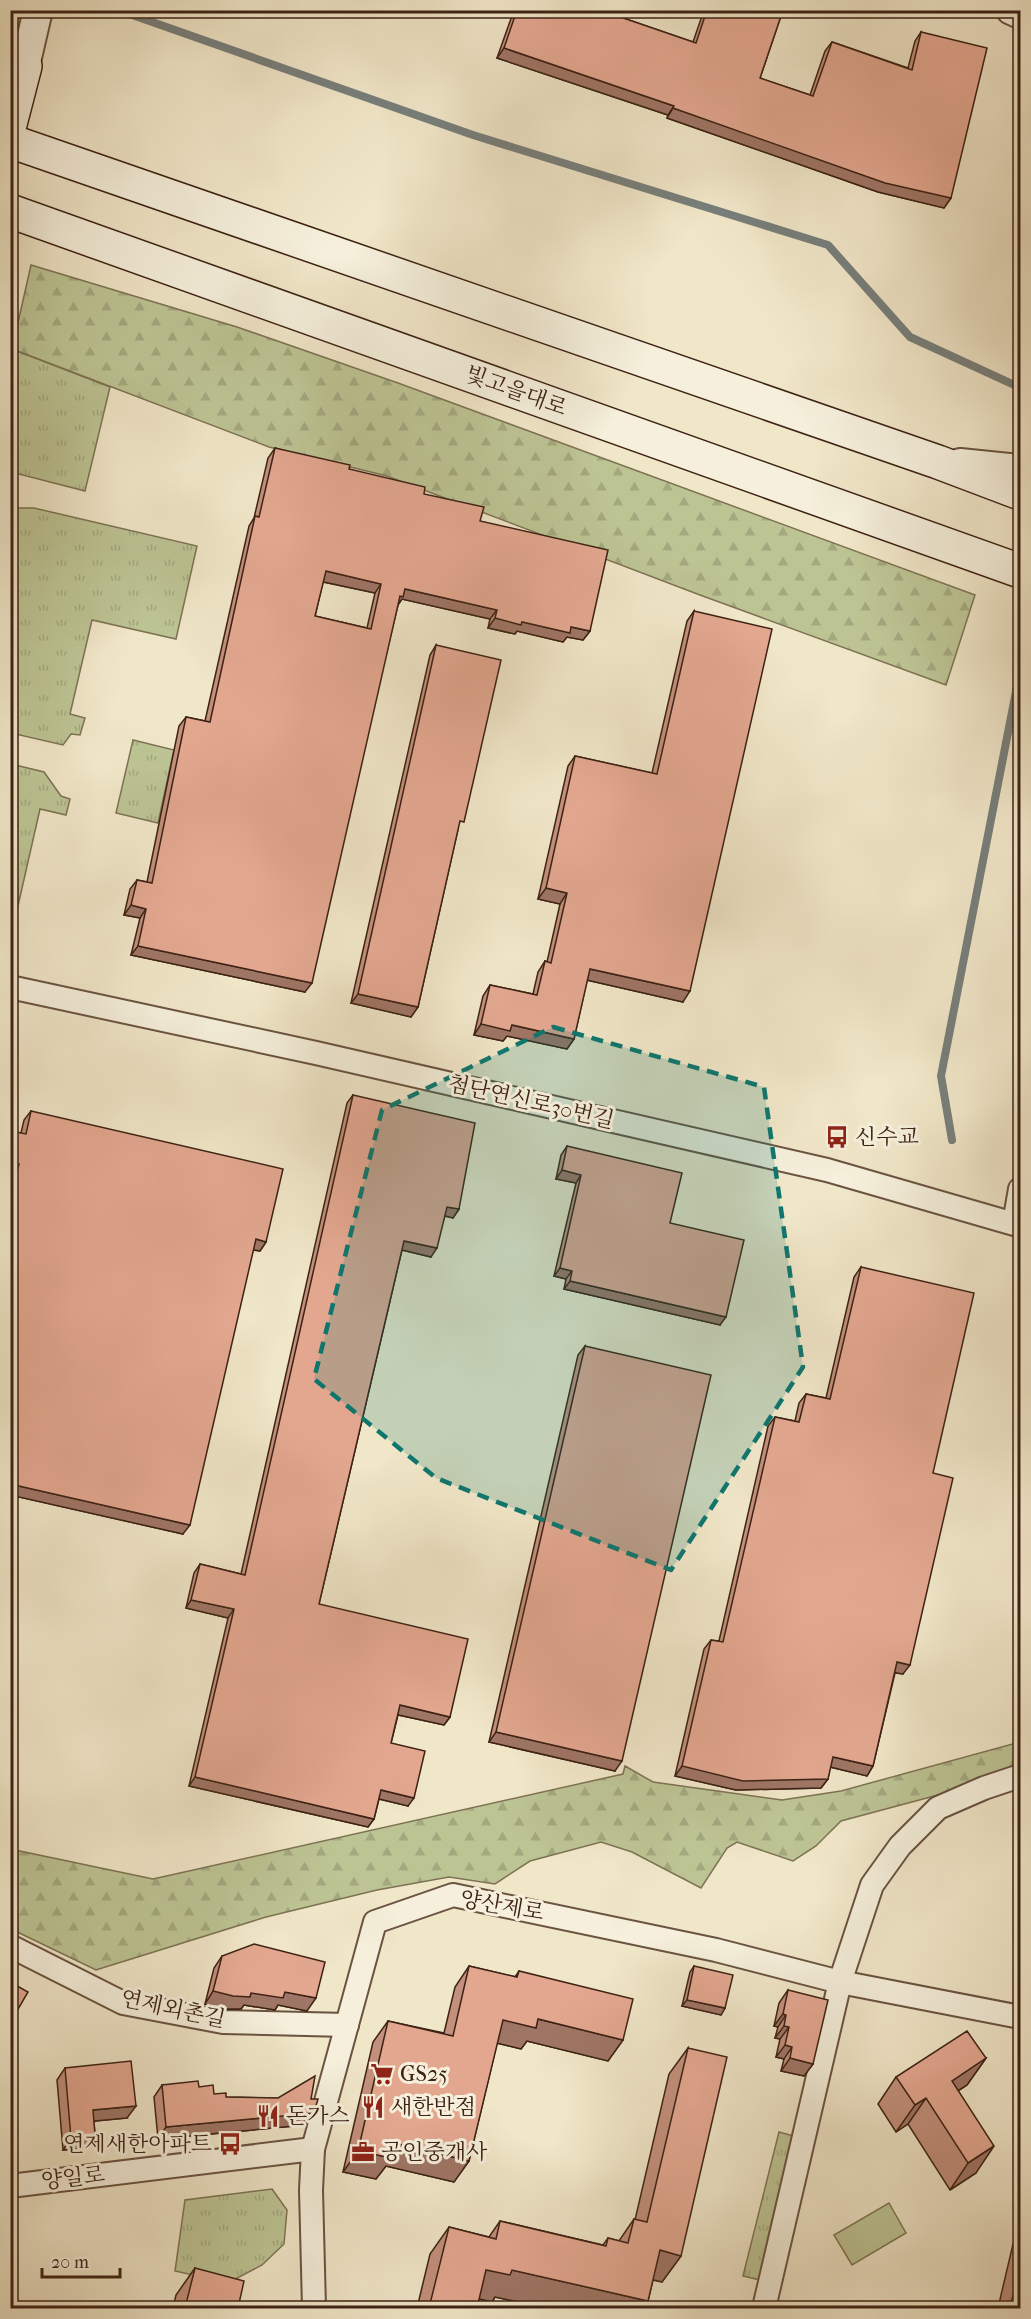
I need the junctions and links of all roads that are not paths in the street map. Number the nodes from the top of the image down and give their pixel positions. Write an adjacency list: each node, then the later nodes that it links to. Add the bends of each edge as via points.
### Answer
1 (38, 10): 4 (street)
2 (1011, 10): 3 (street)
3 (1020, 15)
4 (25, 66): 5 (main road)
5 (10, 124)
6 (10, 141): 8 (main road)
7 (25, 216): 11 (main road, 빛고을대로)
8 (938, 462): 9 (street); 10 (main road)
9 (1020, 469)
10 (1020, 492)
11 (1014, 574)
12 (10, 987): 14 (street, 첨단연신로30번길, via 827,1170)
13 (1020, 1189): 14 (street, 첨단연신로30번길)
14 (1017, 1228)
15 (1020, 1776): 17 (street, via 938,1808 900,1846 872,1885)
16 (10, 1946): 19 (street, 연제외촌길, via 123,2003 223,2022)
17 (840, 1982): 18 (street, 양산제로); 19 (street, 양산제로, via 704,1947 453,1895 375,1922); 23 (street)
18 (1020, 2017)
19 (347, 2025): 20 (street, 양산제로)
20 (313, 2149): 21 (street, 양일로); 22 (street, 양산제로)
21 (10, 2186)
22 (314, 2308)
23 (764, 2308)

